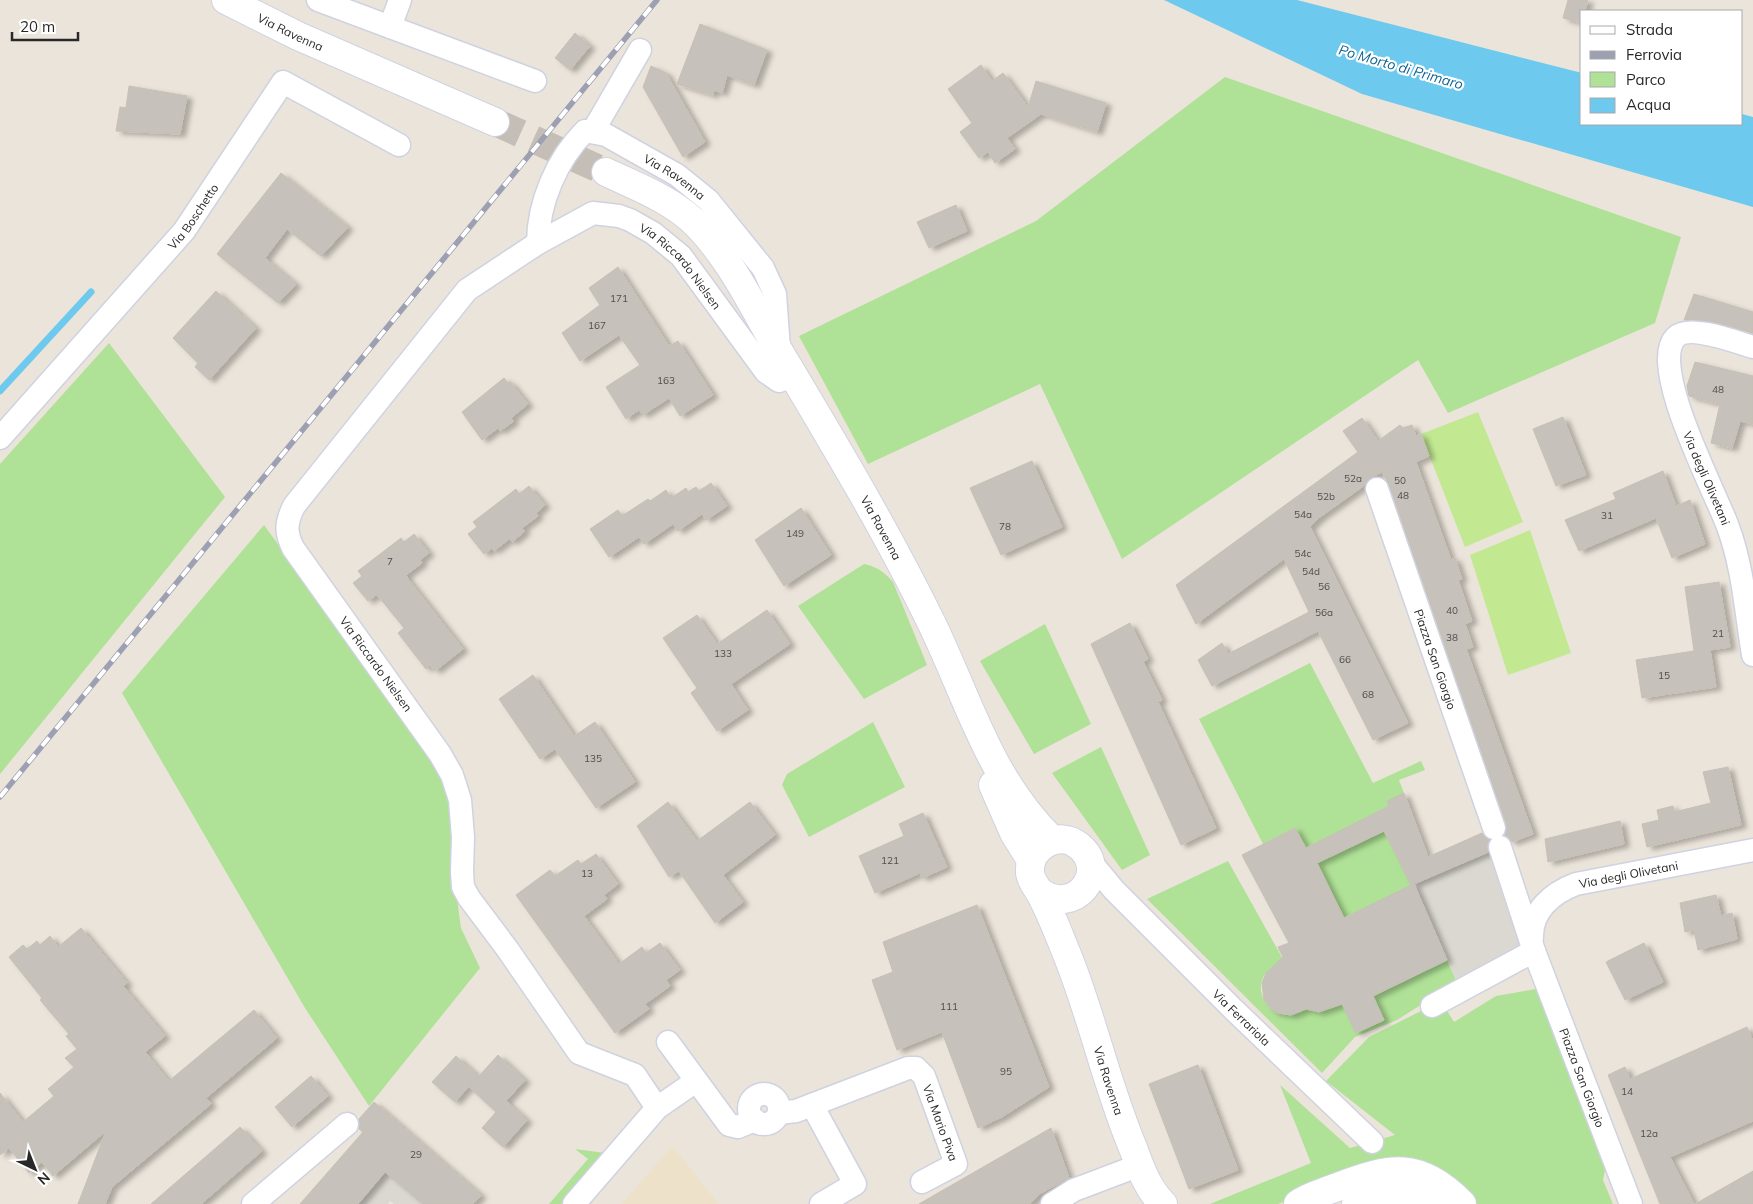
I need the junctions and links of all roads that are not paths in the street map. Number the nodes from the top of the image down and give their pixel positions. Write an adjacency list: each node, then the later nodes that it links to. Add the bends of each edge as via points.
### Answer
1 (226, 0): 7 (main road, Via Ravenna, via 298,36)
2 (318, 0): 4 (street)
3 (400, 0): 4 (street)
4 (390, 27): 6 (street)
5 (640, 50): 8 (street)
6 (536, 81)
7 (495, 122)
8 (586, 134): 11 (street, via 564,158 542,206); 13 (street, Via Ravenna, via 606,135 677,175 708,200 763,268 775,294)
9 (399, 145): 15 (street, Via Boschetto, via 283,82 184,231)
10 (606, 172): 13 (main road, Via Ravenna, via 670,204 691,220 721,255)
11 (538, 243): 14 (street, Via Riccardo Nielsen, via 593,213 630,220 653,233 681,256 766,372 779,381); 29 (street, Via Riccardo Nielsen, via 467,290 294,506 286,527 287,537 452,775 463,819 462,872 469,898 579,1053 635,1075)
12 (1753, 347): 17 (street, Via degli Olivetani, via 1709,335 1684,333 1672,344 1670,375 1690,440 1728,528 1738,565)
13 (779, 351): 14 (main road, Via Ravenna)
14 (794, 376): 18 (main road, Via Ravenna, via 848,466 932,623)
15 (0, 438)
16 (1377, 489): 24 (street, Piazza San Giorgio)
17 (1753, 655)
18 (969, 712): 19 (main road, Via Ravenna, via 993,764 1035,824); 21 (main road, Via Ravenna, via 998,800)
19 (1052, 840): 21 (main road, via 1038,849); 22 (main road, via 1075,843 1087,854)
20 (1753, 850): 24 (street, Via degli Olivetani, via 1576,884 1561,891 1541,908 1532,924)
21 (1031, 860): 23 (main road, Via Ravenna, via 1031,877)
22 (1088, 873): 23 (main road, via 1075,896); 31 (street, Via Ferrariola, via 1114,890)
23 (1049, 896): 32 (main road, Via Ravenna)
24 (1533, 944): 25 (street); 43 (street, Piazza San Giorgio)
25 (1432, 1006)
26 (668, 1042): 27 (street, Via Mario Piva)
27 (696, 1081): 28 (street, Via Mario Piva, via 729,1124 738,1127 754,1120 769,1123 778,1113); 29 (street)
28 (812, 1105): 33 (street, Via Mario Piva, via 908,1068 920,1070 956,1164); 37 (street, via 856,1184)
29 (658, 1108): 36 (street)
30 (347, 1124): 35 (street)
31 (1372, 1142)
32 (1140, 1165): 38 (street, via 1074,1190); 39 (main road, Via Ravenna, via 1148,1187)
33 (922, 1182)
34 (1363, 1203): 41 (main road, via 1379,1196 1402,1194)
35 (253, 1204)
36 (574, 1204)
37 (821, 1204)
38 (1052, 1204)
39 (1163, 1204)
40 (1298, 1204): 42 (main road, via 1372,1174 1392,1170 1429,1178)
41 (1428, 1204)
42 (1462, 1204)
43 (1631, 1204)

